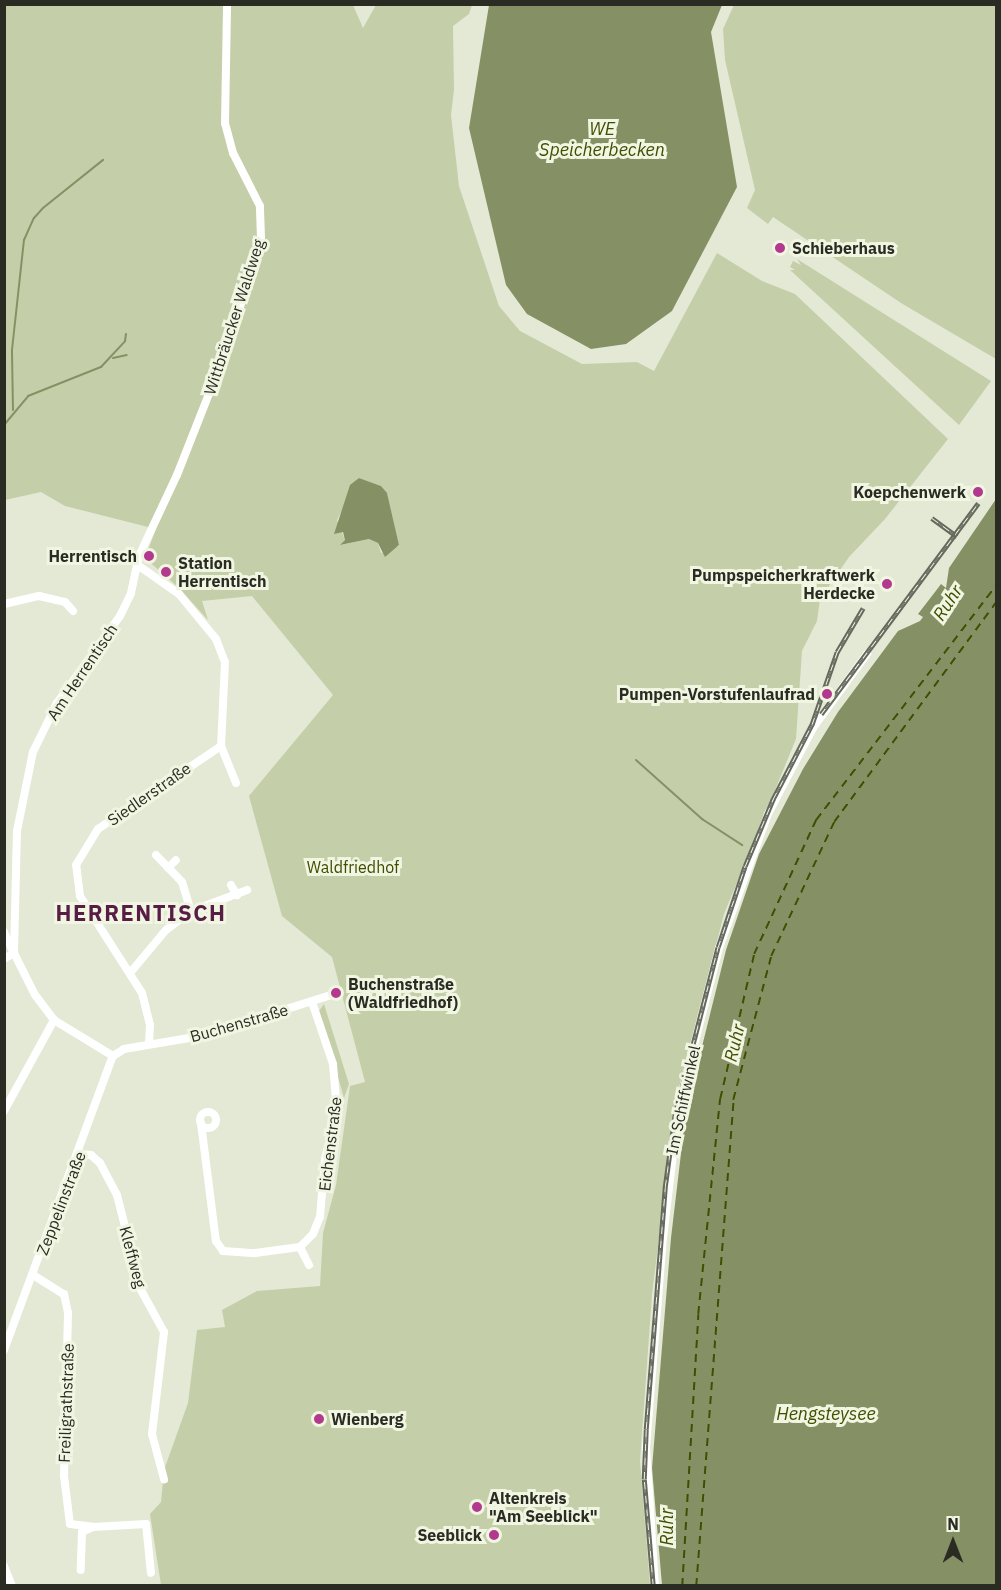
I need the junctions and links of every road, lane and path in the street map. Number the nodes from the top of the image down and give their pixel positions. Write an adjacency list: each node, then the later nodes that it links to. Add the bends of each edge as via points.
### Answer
1 (227, 4): 2 (street, Wittbräucker Waldweg, via 225,123 233,153 260,206 261,238 225,354 141,551)
2 (139, 566): 6 (street, via 179,594 216,639 225,662); 16 (street, Am Herrentisch, via 120,616 57,704 33,752 15,850)
3 (4, 604): 4 (street, via 39,596 65,602)
4 (73, 611)
5 (867, 654): 37 (street, Im Schiffwinkel, via 813,728 768,814 719,948 679,1104 664,1226 646,1448)
6 (221, 746): 7 (street); 18 (street, Siedlerstraße, via 98,830 76,866 80,896)
7 (236, 783)
8 (156, 855): 10 (street)
9 (176, 860): 10 (street)
10 (168, 868): 14 (street, via 182,882)
11 (231, 885): 13 (street)
12 (248, 890): 13 (street)
13 (237, 895): 14 (street)
14 (191, 911): 18 (street, via 166,930)
15 (4, 932): 16 (street)
16 (14, 953): 17 (street); 21 (street, Am Herrentisch, via 35,995)
17 (4, 959)
18 (130, 973): 22 (street, Siedlerstraße, via 148,1007)
19 (331, 995): 20 (street, Buchenstraße)
20 (312, 1002): 22 (street, Buchenstraße, via 201,1036); 27 (street, Eichenstraße, via 333,1064 337,1111 325,1160 320,1217 313,1233)
21 (54, 1020): 23 (street, Am Herrentisch); 24 (street)
22 (149, 1044): 23 (street, Buchenstraße, via 124,1049)
23 (113, 1056): 26 (street, Zeppelinstraße)
24 (4, 1111)
25 (201, 1124): 27 (street, via 216,1241 223,1251 255,1253)
26 (79, 1154): 29 (street, Zeppelinstraße); 31 (street, Kleffweg, via 91,1155 100,1163 117,1195 141,1290 164,1332 152,1434)
27 (300, 1247): 28 (street)
28 (309, 1265)
29 (33, 1275): 30 (street, Zeppelinstraße); 32 (street, Freiligrathstraße, via 64,1294 68,1313 64,1476 70,1524)
30 (4, 1350)
31 (164, 1479)
32 (93, 1527): 34 (street, via 82,1532); 35 (street, Freiligrathstraße, via 146,1524)
33 (4, 1566): 36 (street)
34 (81, 1570)
35 (151, 1573)
36 (12, 1586)
37 (655, 1586)

